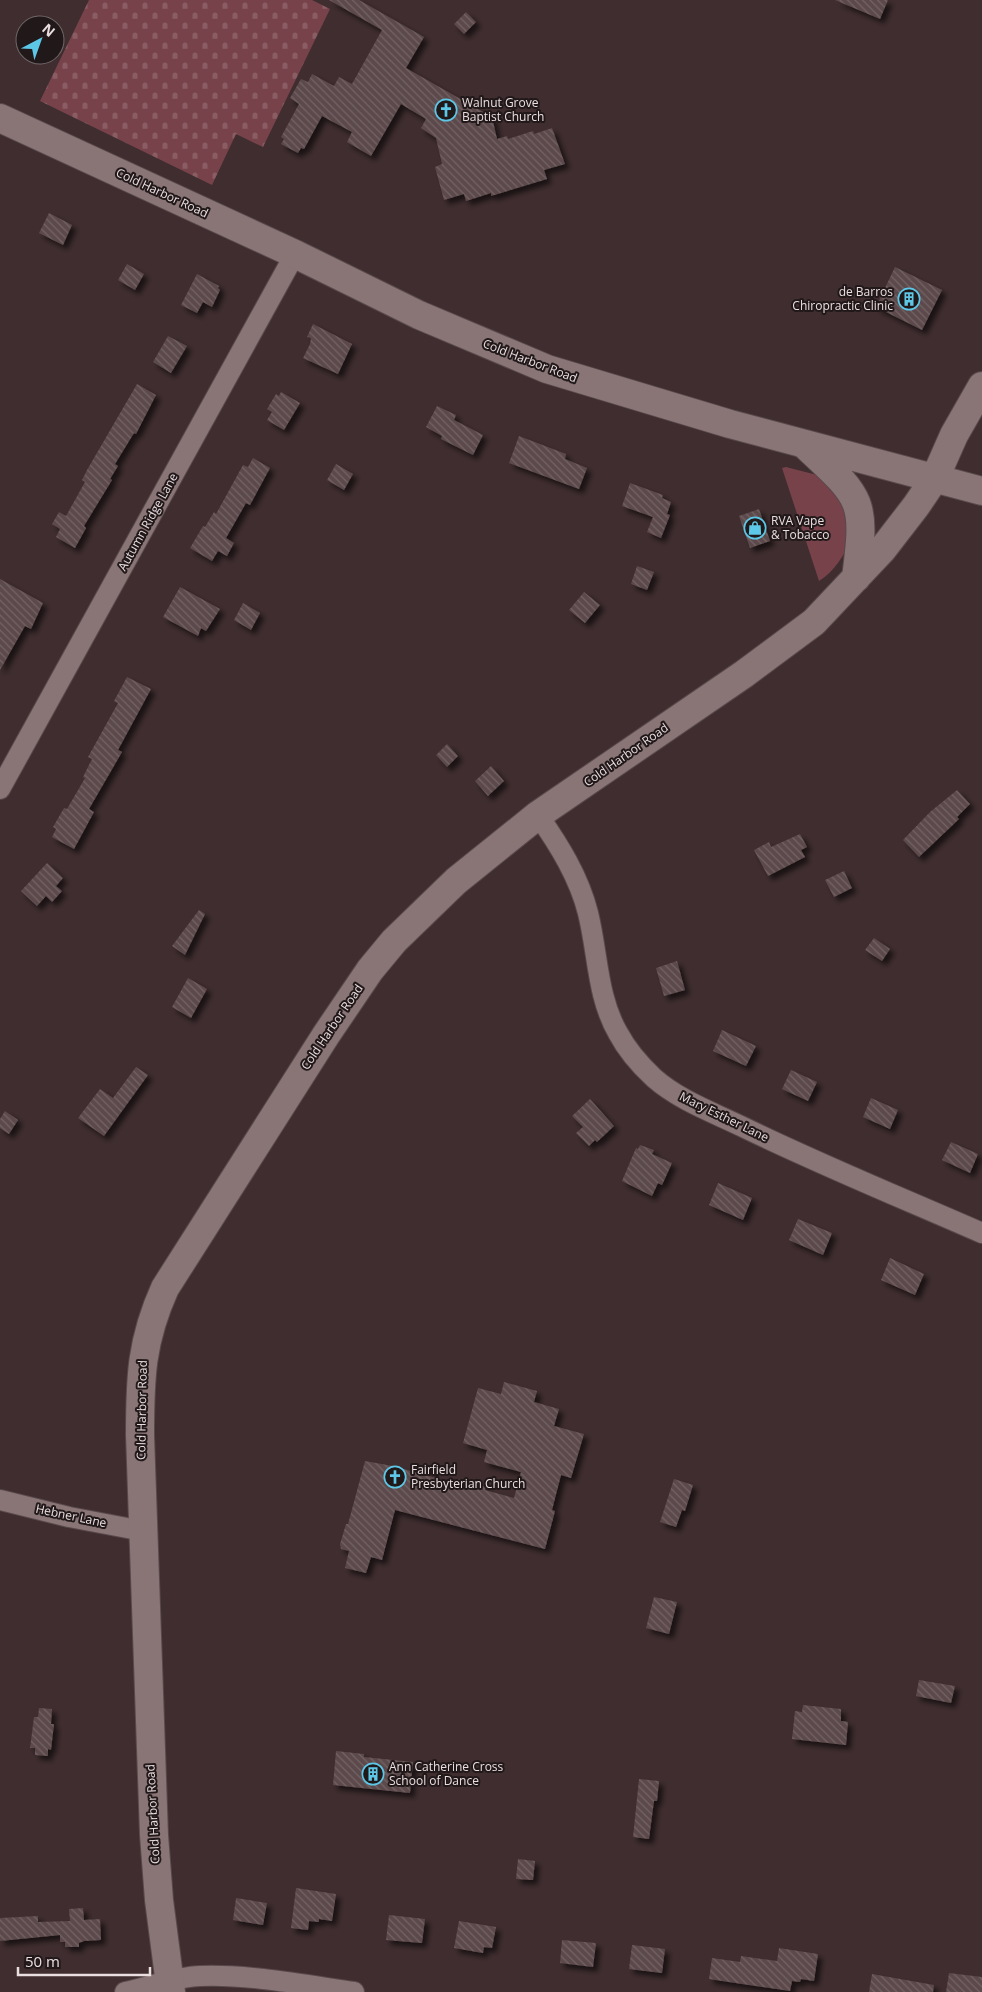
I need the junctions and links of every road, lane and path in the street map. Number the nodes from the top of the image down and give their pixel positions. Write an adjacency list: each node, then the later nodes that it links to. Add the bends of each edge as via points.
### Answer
1 (0, 118): 2 (main road, Cold Harbor Road)
2 (295, 254): 4 (main road, Cold Harbor Road, via 420,316 547,369 610,390); 8 (street, Autumn Ridge Lane)
3 (982, 386): 5 (main road, via 954,435)
4 (802, 443): 5 (main road, Cold Harbor Road); 7 (main road, via 840,478 857,501 862,523)
5 (935, 478): 6 (main road); 7 (main road, Cold Harbor Road, via 900,529)
6 (982, 491)
7 (856, 578): 9 (main road, Cold Harbor Road, via 814,622 784,645)
8 (0, 789)
9 (538, 815): 10 (street, Mary Esther Lane, via 572,871 587,910 607,1009 618,1033 654,1078 679,1096 769,1140); 12 (main road, Cold Harbor Road, via 427,907 370,970 165,1288 149,1331 141,1371)
10 (982, 1233)
11 (0, 1500): 12 (street, Hebner Lane)
12 (143, 1530): 13 (main road, Cold Harbor Road, via 154,1835)
13 (170, 1986): 14 (street); 15 (street, via 200,1976 229,1976)
14 (125, 1992)
15 (354, 1992)

